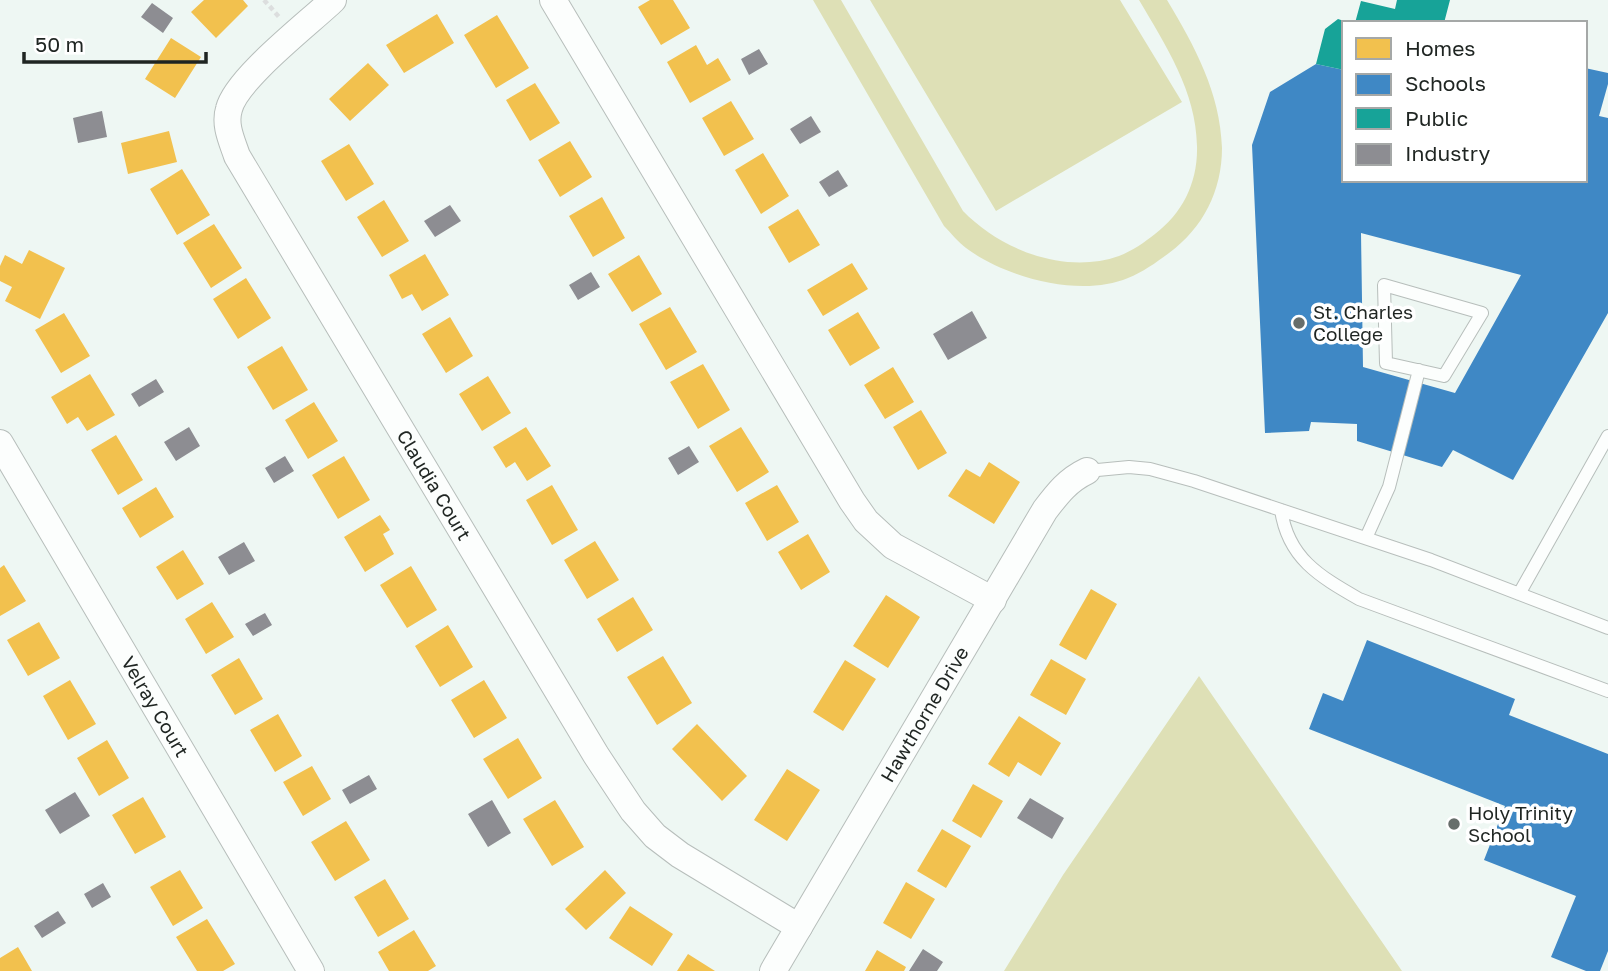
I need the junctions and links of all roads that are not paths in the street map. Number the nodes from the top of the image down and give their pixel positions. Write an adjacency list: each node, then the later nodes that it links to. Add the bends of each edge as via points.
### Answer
1 (333, 0): 13 (street, Claudia Court, via 250,77 233,99 228,127 237,156 633,811 680,855)
2 (553, 0): 10 (street, via 866,521 893,546)
3 (1419, 370): 3 (lane, via 1444,376 1482,313 1384,285 1386,363); 8 (lane, via 1389,487)
4 (1608, 436): 9 (lane)
5 (0, 443): 14 (street, Velray Court)
6 (1087, 471): 7 (lane, via 1150,469); 10 (street, Hawthorne Drive, via 1063,486 1045,510)
7 (1280, 510): 8 (lane); 12 (lane, via 1284,531 1306,564 1359,599)
8 (1366, 538): 9 (lane)
9 (1519, 594): 11 (lane)
10 (993, 600): 13 (street, Hawthorne Drive)
11 (1608, 628)
12 (1608, 691)
13 (799, 927): 15 (street, Hawthorne Drive)
14 (310, 971)
15 (773, 971)

